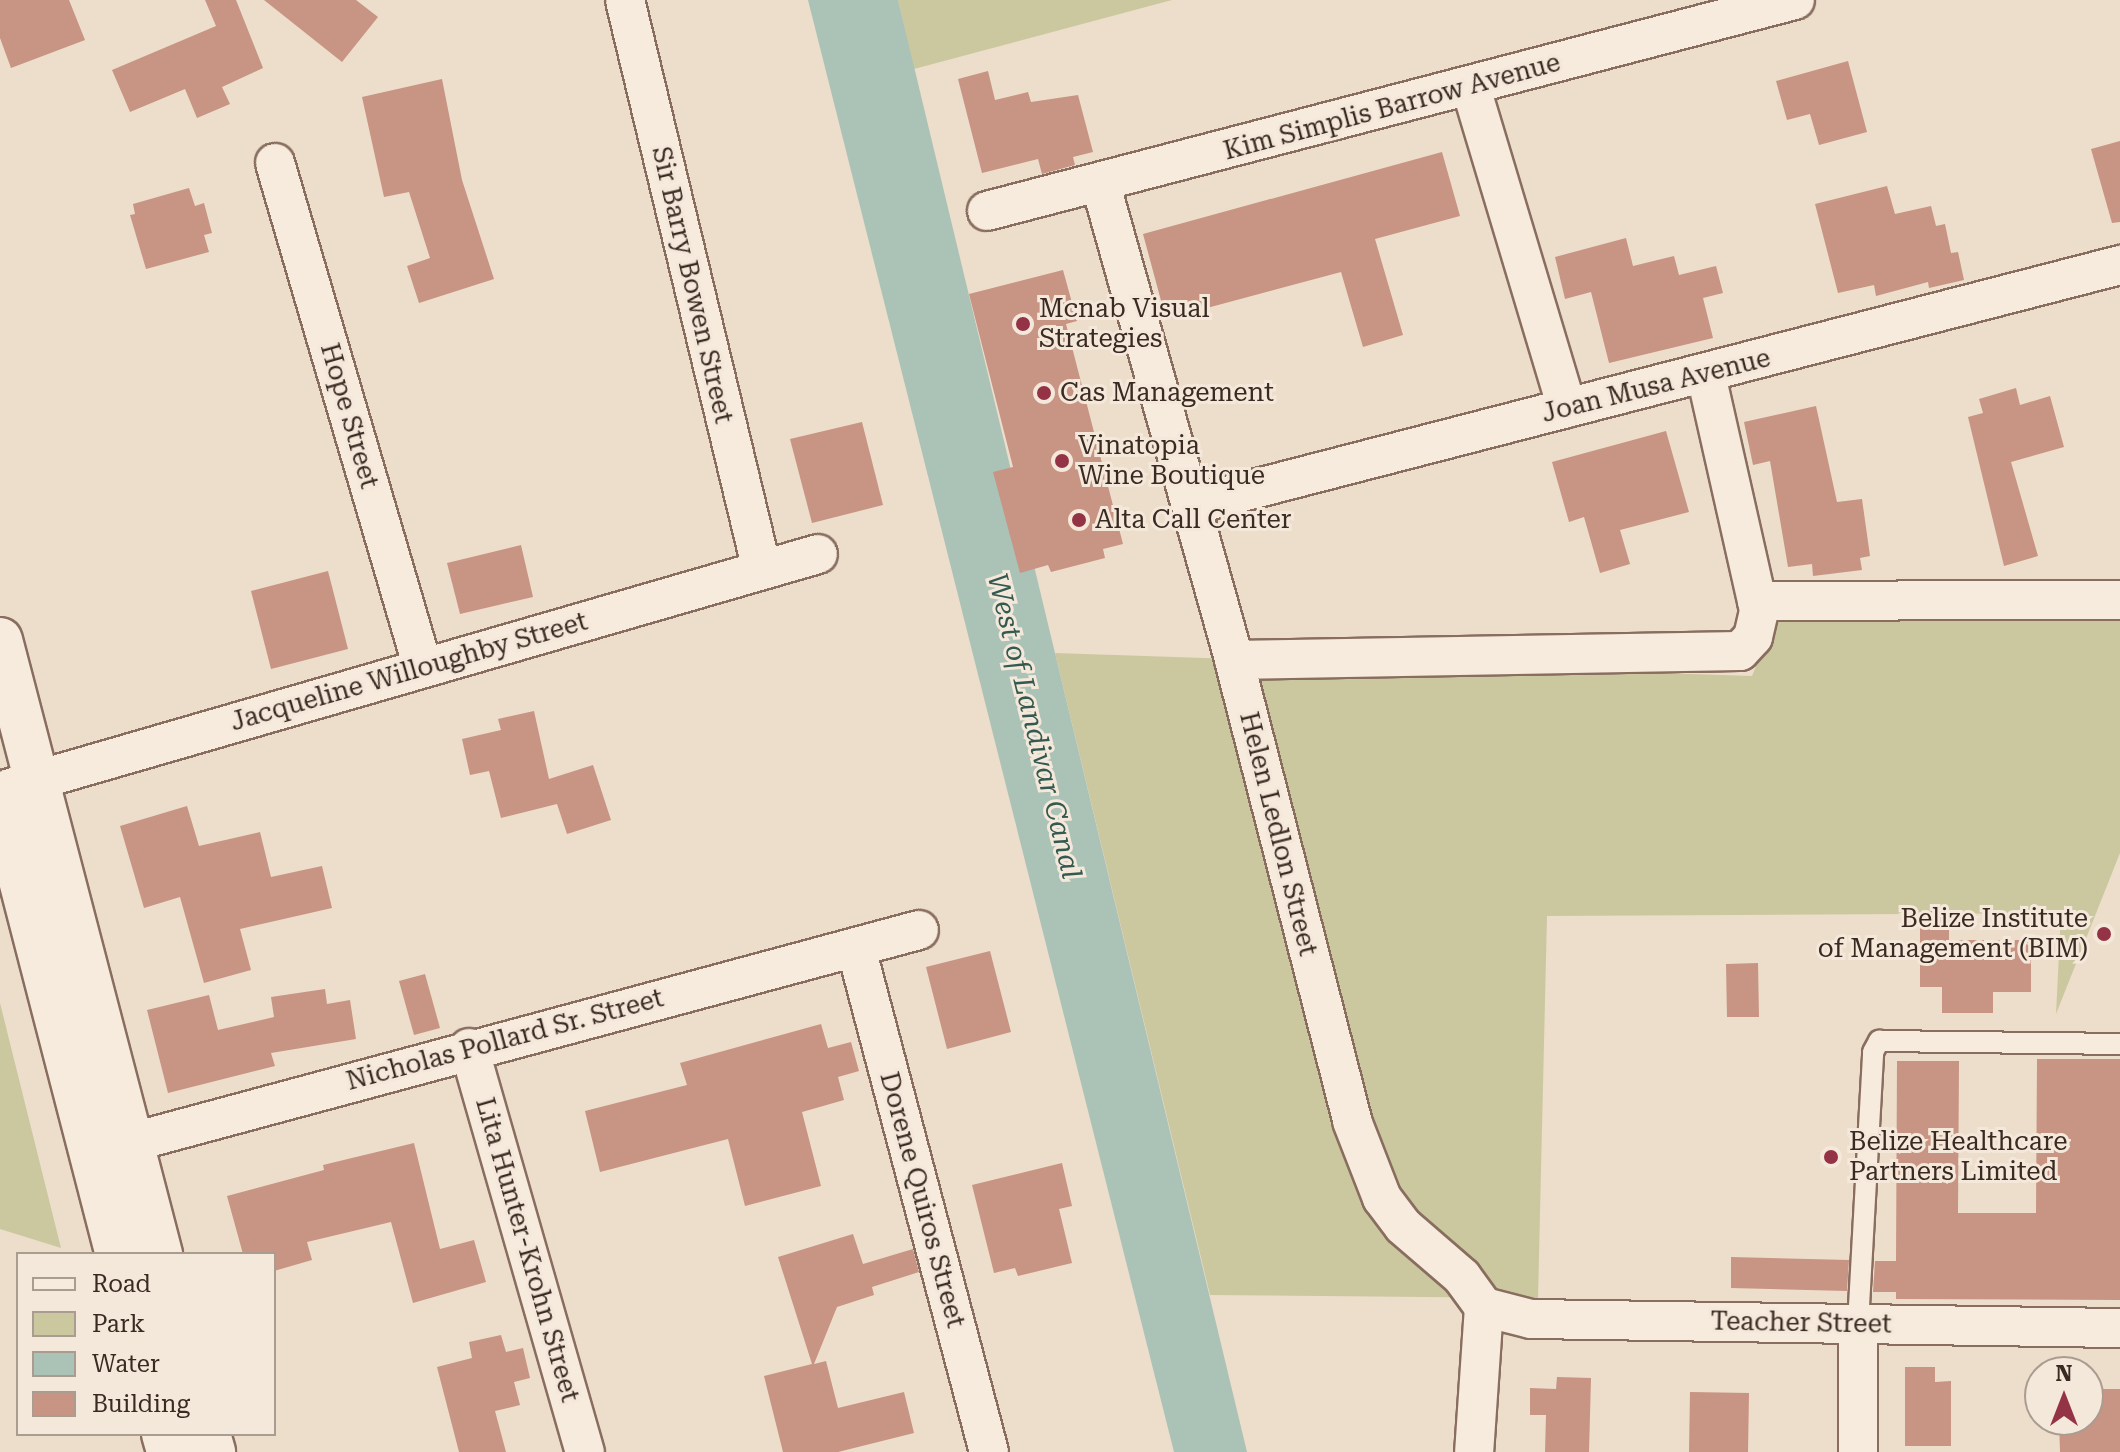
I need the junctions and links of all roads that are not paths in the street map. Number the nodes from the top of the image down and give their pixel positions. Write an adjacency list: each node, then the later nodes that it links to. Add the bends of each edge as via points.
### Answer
1 (625, 0): 12 (street, Sir Barry Bowen Street)
2 (1795, 0): 3 (street, Kim Simplis Barrow Avenue)
3 (1471, 88): 5 (street, Kim Simplis Barrow Avenue); 9 (street)
4 (275, 163): 17 (street, Hope Street)
5 (1100, 182): 6 (street, Kim Simplis Barrow Avenue); 10 (street, Helen Ledlon Street)
6 (987, 211)
7 (2120, 265): 8 (street, Joan Musa Avenue)
8 (1706, 374): 9 (street, Joan Musa Avenue); 14 (street)
9 (1567, 408): 10 (street, Joan Musa Avenue)
10 (1192, 505): 16 (street, Helen Ledlon Street)
11 (818, 554): 12 (street, Jacqueline Willoughby Street)
12 (762, 570): 17 (street, Jacqueline Willoughby Street)
13 (2120, 600): 14 (street)
14 (1757, 601): 16 (street, via 1757,629 1740,651)
15 (0, 640): 18 (street)
16 (1234, 660): 26 (street, Helen Ledlon Street, via 1366,1162 1382,1198 1403,1226 1462,1277)
17 (423, 668): 18 (street, Jacqueline Willoughby Street)
18 (12, 790): 23 (street)
19 (919, 930): 20 (street, Nicholas Pollard Sr. Street)
20 (856, 948): 22 (street, Nicholas Pollard Sr. Street); 30 (street, Dorene Quiros Street)
21 (2120, 1044): 27 (lane, via 1879,1041 1873,1052)
22 (469, 1048): 23 (street, Nicholas Pollard Sr. Street); 29 (street, Lita Hunter-Krohn Street)
23 (111, 1148): 24 (street); 25 (street)
24 (118, 1252)
25 (159, 1252)
26 (1484, 1307): 27 (street, Teacher Street, via 1531,1319); 31 (street)
27 (1858, 1324): 28 (street, Teacher Street); 32 (street)
28 (2120, 1328)
29 (585, 1452)
30 (989, 1452)
31 (1474, 1452)
32 (1858, 1452)

